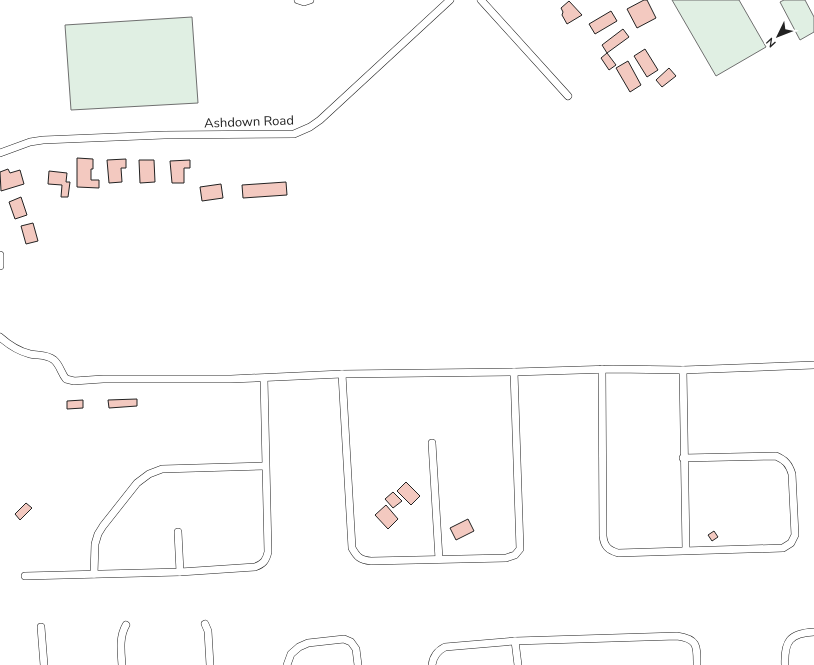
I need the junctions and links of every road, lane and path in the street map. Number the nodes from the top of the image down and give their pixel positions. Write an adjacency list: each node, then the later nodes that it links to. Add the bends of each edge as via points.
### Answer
1 (298, 0): 2 (street)
2 (310, 0)
3 (450, 0): 6 (street, Ashdown Road, via 320,120 294,134 164,135 43,140)
4 (481, 0): 5 (street)
5 (568, 96)
6 (0, 153)
7 (0, 255): 8 (street)
8 (0, 266)
9 (0, 337): 15 (street, via 17,349 53,360 70,381)
10 (814, 365): 12 (street)
11 (602, 369): 12 (street); 13 (street); 20 (street, via 604,544 610,551 618,553)
12 (682, 370): 17 (street)
13 (514, 372): 14 (street); 21 (street, via 520,549 515,555 506,558)
14 (342, 374): 15 (street); 21 (street, via 352,548 356,556 362,561)
15 (264, 379): 18 (street)
16 (432, 443): 21 (street)
17 (683, 458): 20 (street); 20 (street, via 776,456 783,459 792,474 795,535 791,543 783,548)
18 (265, 466): 22 (street, via 267,558 255,567); 23 (street, via 162,469 149,474 137,483 98,534)
19 (178, 532): 22 (street)
20 (686, 550)
21 (439, 559)
22 (180, 572): 23 (street)
23 (94, 574): 24 (street)
24 (25, 576)
25 (205, 624): 32 (street, via 208,631)
26 (126, 625): 31 (street, via 122,631)
27 (41, 627): 30 (street)
28 (814, 632): 38 (street, via 801,632 792,637 784,655)
29 (515, 641): 35 (street, via 445,647 438,651); 36 (street); 37 (street, via 687,637 694,642 697,649)
30 (44, 665)
31 (122, 665)
32 (210, 665)
33 (287, 665): 34 (street, via 291,654 299,647 308,643 344,639 356,649)
34 (358, 665)
35 (432, 665)
36 (518, 665)
37 (697, 665)
38 (785, 665)

